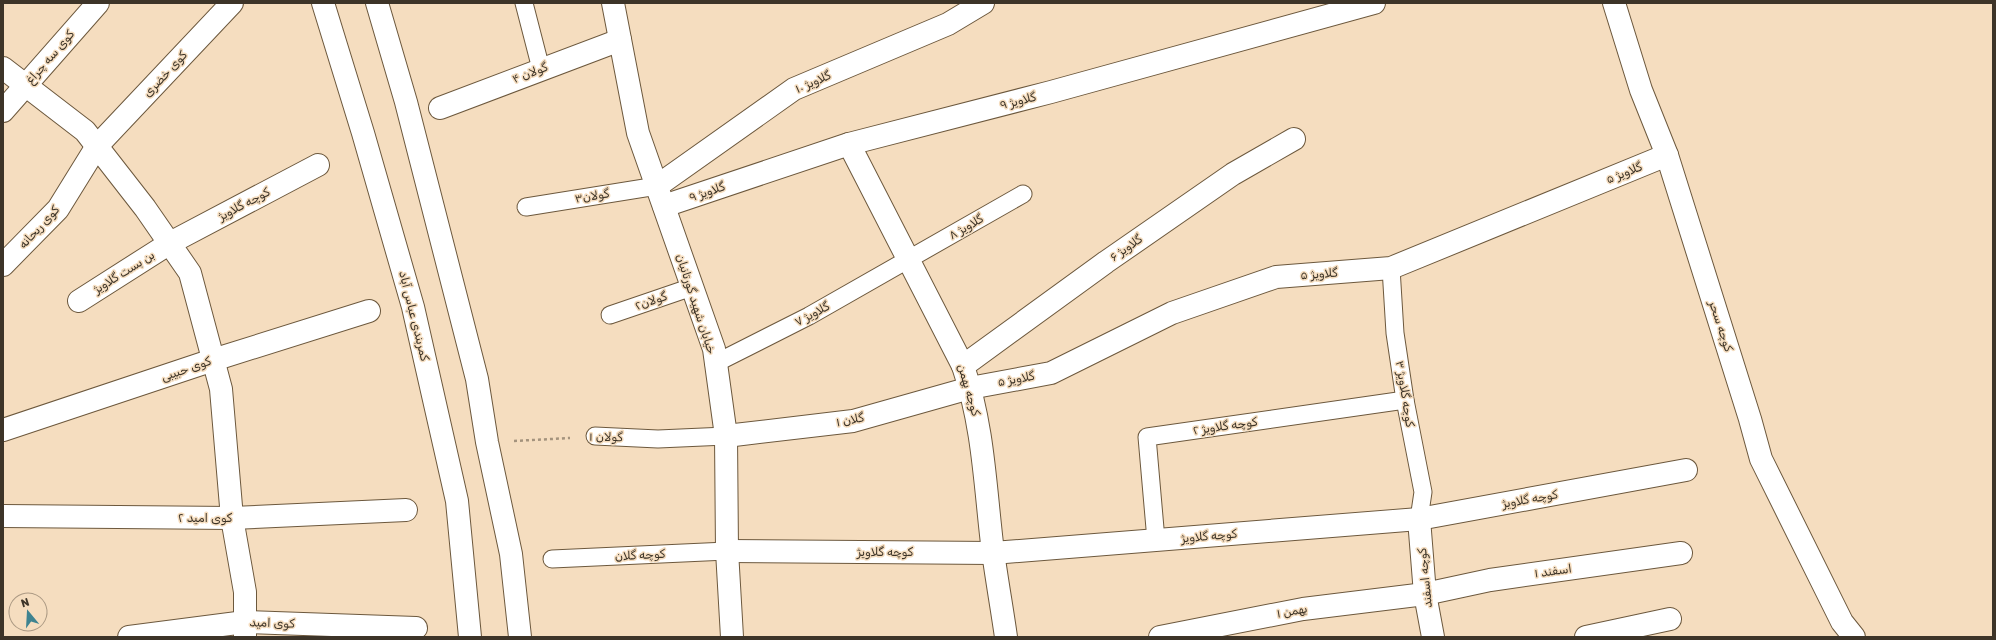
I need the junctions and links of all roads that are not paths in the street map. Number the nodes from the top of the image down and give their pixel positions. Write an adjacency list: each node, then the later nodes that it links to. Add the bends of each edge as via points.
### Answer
1 (98, 3): 13 (street, کوی سه چراغ)
2 (232, 3): 18 (street, کوی خضری)
3 (323, 3): 56 (street, کمربندی عباس آباد, via 413,307 457,501)
4 (377, 3): 57 (street, via 406,102 477,379 487,442 511,554)
5 (524, 3): 12 (lane)
6 (983, 3): 21 (street, گلاویژ ۱۰, via 948,24 794,89)
7 (1374, 3): 17 (street, گلاویژ ۹, via 1051,92)
8 (1614, 3): 19 (street, کوچه سحر, via 1641,90)
9 (618, 4): 10 (street, خیابان شهید گورتانیان)
10 (620, 40): 12 (street, گولان ۴); 21 (street, خیابان شهید گورتانیان, via 638,133)
11 (3, 68): 13 (street)
12 (541, 69): 14 (street, گولان ۴)
13 (25, 86): 15 (street, کوی سه چراغ); 18 (street, via 85,131)
14 (440, 108)
15 (3, 111)
16 (1294, 139): 35 (street, گلاویژ ۶, via 1233,174)
17 (849, 144): 23 (street, گلاویژ ۹); 26 (street, کوچه بهمن)
18 (97, 146): 25 (street); 27 (street, کوی ریحانه, via 58,209)
19 (1667, 155): 28 (street, گلاویژ ۵); 63 (street, کوچه سحر, via 1761,459 1842,622)
20 (318, 165): 25 (street, کوچه گلاویژ)
21 (657, 186): 23 (street, خیابان شهید گورتانیان); 24 (lane, گولان۳)
22 (1023, 194): 26 (lane, گلاویژ ۸)
23 (664, 206): 29 (street, خیابان شهید گورتانیان)
24 (526, 207)
25 (170, 243): 30 (street, بن بست گلاویژ); 33 (street, via 190,273)
26 (909, 260): 34 (lane, گلاویژ ۷, via 809,316); 35 (street, کوچه بهمن)
27 (3, 265)
28 (1391, 268): 36 (street, گلاویژ ۵, via 1276,277 1172,313 1051,373); 37 (lane, کوچه گلاویژ ۳, via 1395,333)
29 (692, 287): 32 (lane, گولان۲); 34 (street, خیابان شهید گورتانیان, via 714,350)
30 (79, 301)
31 (369, 311): 33 (street, کوی حبیبی)
32 (610, 315)
33 (213, 360): 38 (street, کوی حبیبی); 44 (street, via 221,389)
34 (714, 364): 40 (street, خیابان شهید گورتانیان)
35 (963, 366): 36 (street, کوچه بهمن)
36 (970, 388): 40 (street, گلان ۱, via 852,421); 48 (street, کوچه بهمن, via 981,436)
37 (1405, 400): 45 (lane, کوچه گلاویژ ۳, via 1423,492); 46 (lane, کوچه گلاویژ ۲, via 1147,437)
38 (3, 430)
39 (595, 436): 40 (lane, گولان ۱)
40 (726, 436): 47 (street, خیابان شهید گورتانیان)
41 (1686, 470): 45 (street, کوچه گلاویژ)
42 (406, 510): 44 (street, کوی امید ۲)
43 (3, 516): 44 (street, کوی امید ۲)
44 (232, 518): 54 (street, via 245,592)
45 (1419, 519): 46 (street, کوچه گلاویژ); 51 (street, کوچه اسفند)
46 (1156, 540): 48 (street, کوچه گلاویژ)
47 (727, 551): 48 (street, کوچه گلاویژ); 50 (lane, کوچه گلان); 58 (street, خیابان شهید گورتانیان)
48 (993, 553): 59 (street, کوچه بهمن)
49 (1682, 553): 51 (street, اسفند ۱, via 1490,580)
50 (552, 559)
51 (1425, 594): 60 (street, بهمن ۱, via 1303,609); 61 (street, کوچه اسفند)
52 (1670, 619): 62 (street)
53 (416, 628): 54 (street, کوی امید)
54 (245, 630): 55 (street, کوی امید)
55 (129, 637)
56 (470, 637)
57 (520, 637)
58 (732, 637)
59 (1006, 637)
60 (1160, 637)
61 (1433, 637)
62 (1586, 637)
63 (1854, 637)

